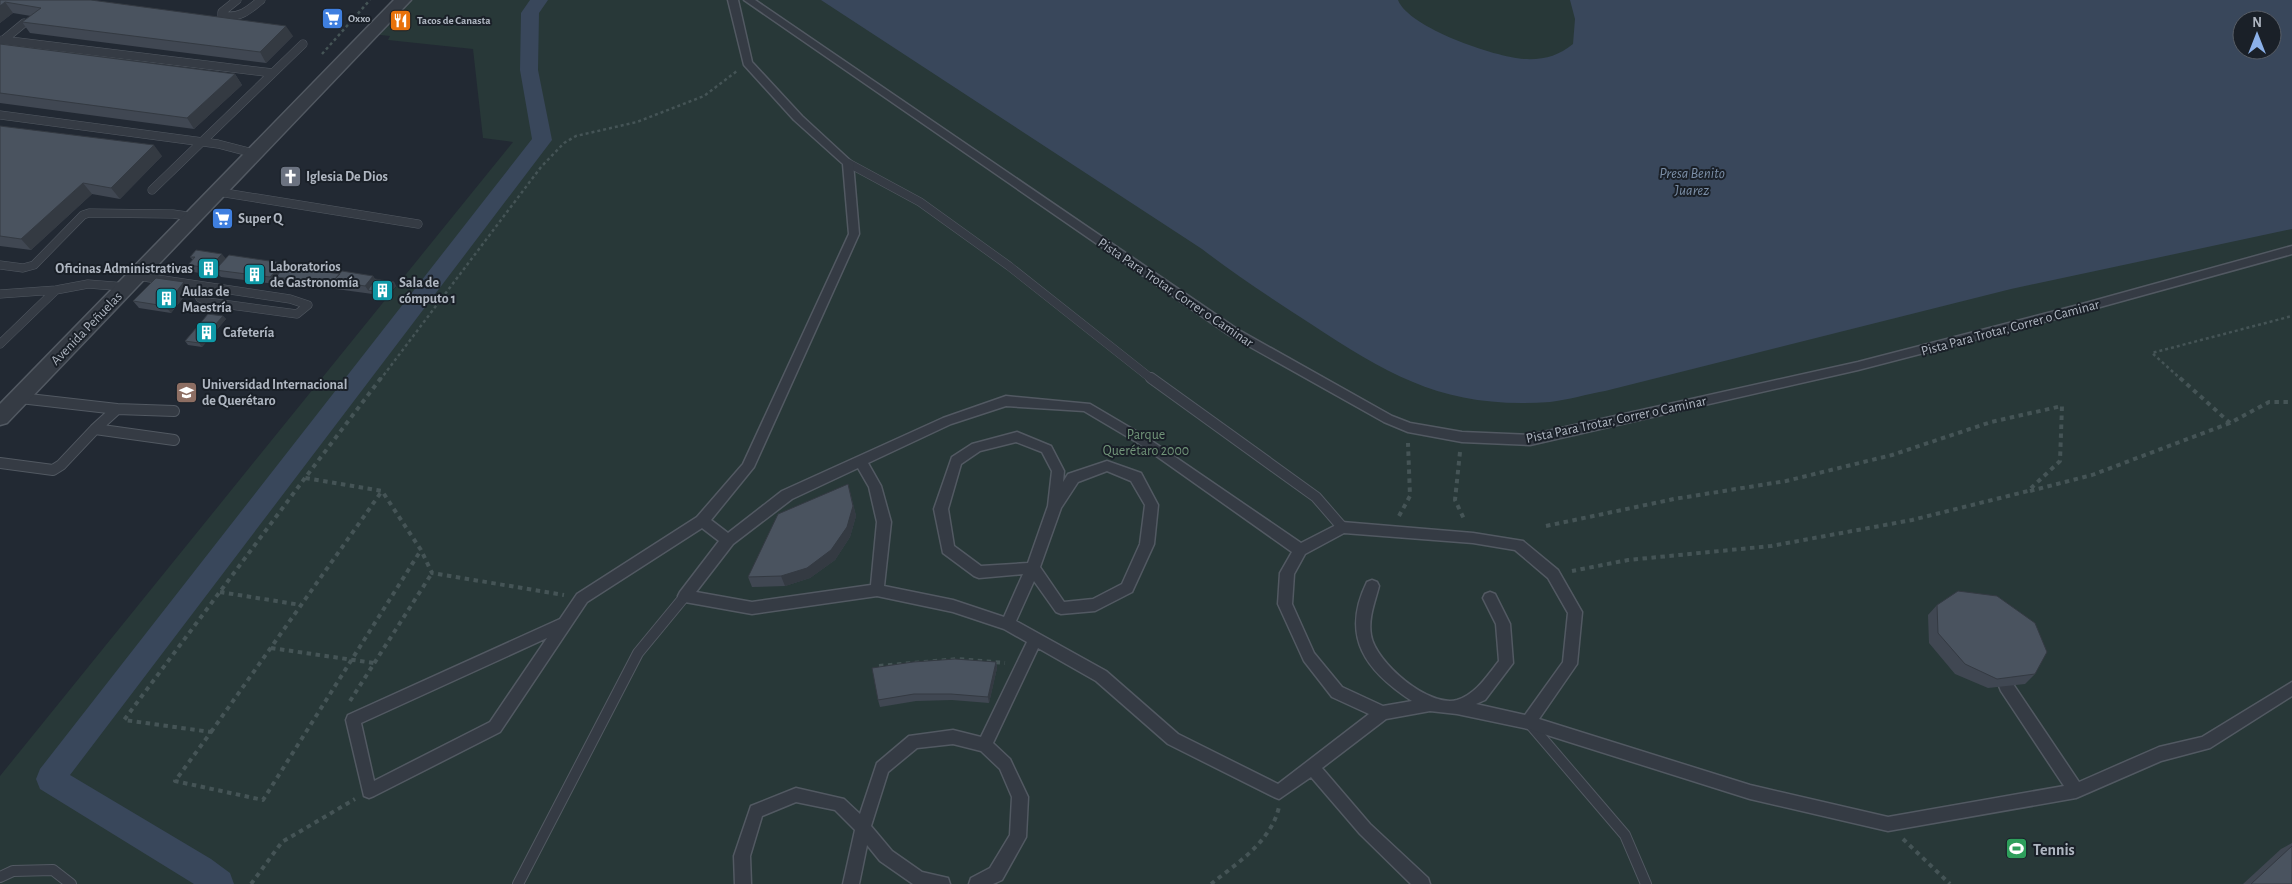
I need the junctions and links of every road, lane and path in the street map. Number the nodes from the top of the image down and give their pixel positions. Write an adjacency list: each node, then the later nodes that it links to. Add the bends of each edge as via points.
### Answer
1 (236, 0): 2 (lane, via 222,12 222,16 236,18)
2 (260, 0)
3 (403, 0): 13 (street, Avenida Peñuelas)
4 (733, 0): 9 (street)
5 (749, 0): 33 (street, Pista Para Trotar, Correr o Caminar, via 1233,332)
6 (24, 23): 7 (lane)
7 (1, 41): 10 (lane)
8 (303, 44): 10 (lane)
9 (747, 64): 14 (street, via 798,118); 39 (path, via 704,96 637,122 576,136 564,143 541,167)
10 (273, 73): 12 (lane)
11 (0, 115): 12 (lane)
12 (202, 141): 13 (lane); 15 (lane)
13 (256, 154): 16 (street, Avenida Peñuelas)
14 (848, 163): 43 (street, via 854,234 748,466); 45 (lane, via 920,202 1009,266 1139,370 1316,497)
15 (152, 190)
16 (219, 192): 17 (street, Avenida Peñuelas); 18 (lane)
17 (195, 217): 20 (lane, via 89,213 83,215 34,265 23,268); 21 (street, Avenida Peñuelas)
18 (418, 224)
19 (2292, 250): 35 (street, Pista Para Trotar, Correr o Caminar, via 1858,366 1530,440)
20 (0, 265)
21 (132, 281): 22 (lane); 23 (lane); 27 (street, Avenida Peñuelas)
22 (193, 285): 22 (lane, via 200,298 208,302 297,314 308,306 290,299)
23 (56, 290): 24 (lane); 26 (lane)
24 (0, 294)
25 (2292, 316): 32 (path, via 2152,353)
26 (0, 344)
27 (19, 398): 29 (lane); 31 (street, Avenida Peñuelas)
28 (2292, 402): 32 (path, via 2269,402)
29 (117, 409): 30 (lane); 34 (lane)
30 (174, 412)
31 (0, 416)
32 (2230, 423): 41 (path, via 2092,475)
33 (1408, 427): 35 (street, Pista Para Trotar, Correr o Caminar); 46 (path, via 1410,496)
34 (95, 429): 36 (lane); 38 (lane, via 53,470)
35 (1462, 437): 47 (path, via 1455,500)
36 (174, 440)
37 (861, 462): 48 (street, via 787,495); 50 (street, via 947,420 1006,401 1086,407 1142,440); 55 (street, via 876,486 884,522)
38 (0, 463)
39 (306, 478): 40 (path); 56 (path)
40 (382, 491): 49 (path); 60 (path)
41 (2028, 491): 44 (path, via 2060,460 2062,406 1991,422 1892,455 1786,482 1674,499); 53 (path, via 1912,520 1771,546 1628,560)
42 (1055, 506): 51 (street); 51 (street, via 1073,478 1107,466 1136,477 1152,506 1147,544 1127,588 1095,605 1061,608); 51 (street, via 1058,471 1047,449 1017,438 976,447 956,460 941,509 948,549 979,572)
43 (702, 521): 48 (street); 58 (street)
44 (1546, 526)
45 (1342, 527): 46 (street); 50 (street)
46 (1391, 530): 47 (street)
47 (1473, 538): 53 (street, via 1518,545)
48 (728, 540): 57 (street)
49 (421, 550): 52 (path); 65 (path)
50 (1300, 550): 73 (street, via 1288,573 1284,604 1309,657 1337,692)
51 (1033, 568): 62 (street)
52 (432, 573): 58 (path); 66 (path)
53 (1553, 574): 75 (street, via 1575,612 1570,664)
54 (1372, 586): 71 (street, via 1363,621 1368,654 1401,686)
55 (877, 590): 57 (street, via 752,608); 62 (street, via 953,606)
56 (220, 592): 60 (path); 76 (path, via 124,720)
57 (685, 596): 87 (lane, via 638,653)
58 (582, 598): 61 (street)
59 (1490, 598): 72 (street, via 1503,624 1506,663 1480,695)
60 (301, 605): 64 (path)
61 (563, 624): 74 (street); 79 (street, via 495,728)
62 (1008, 624): 63 (street)
63 (1035, 639): 68 (street); 81 (street, via 1101,676 1173,739)
64 (271, 648): 65 (path); 76 (path)
65 (350, 661): 66 (path); 76 (path, via 262,800 175,781)
66 (374, 663): 74 (path, via 350,701)
67 (879, 666): 68 (path, via 958,659)
68 (1022, 666): 77 (street)
69 (2006, 686): 80 (street)
70 (2292, 688): 80 (street, via 2206,743 2159,754)
71 (1430, 704): 72 (street); 73 (street)
72 (1457, 707): 75 (street)
73 (1382, 713): 78 (street)
74 (353, 720): 79 (street)
75 (1528, 722): 82 (street, via 1750,792); 94 (lane, via 1625,835)
76 (212, 732)
77 (985, 745): 83 (street, via 953,736 914,742 882,768); 91 (street, via 1006,764 1020,797 1018,837 996,874)
78 (1312, 767): 81 (street); 93 (street, via 1366,829)
79 (369, 791): 86 (path, via 282,842)
80 (2076, 791): 82 (street)
81 (1279, 792): 92 (path, via 1278,815 1263,839)
82 (1888, 824): 95 (path)
83 (863, 828): 88 (street, via 839,804 796,795 756,811 742,856); 89 (street); 90 (street, via 886,856 919,879)
84 (0, 878): 85 (lane, via 13,871 54,870)
85 (71, 884)
86 (251, 884)
87 (518, 884)
88 (743, 884)
89 (851, 884)
90 (942, 884)
91 (977, 884)
92 (1211, 884)
93 (1422, 884)
94 (1646, 884)
95 (1950, 884)

